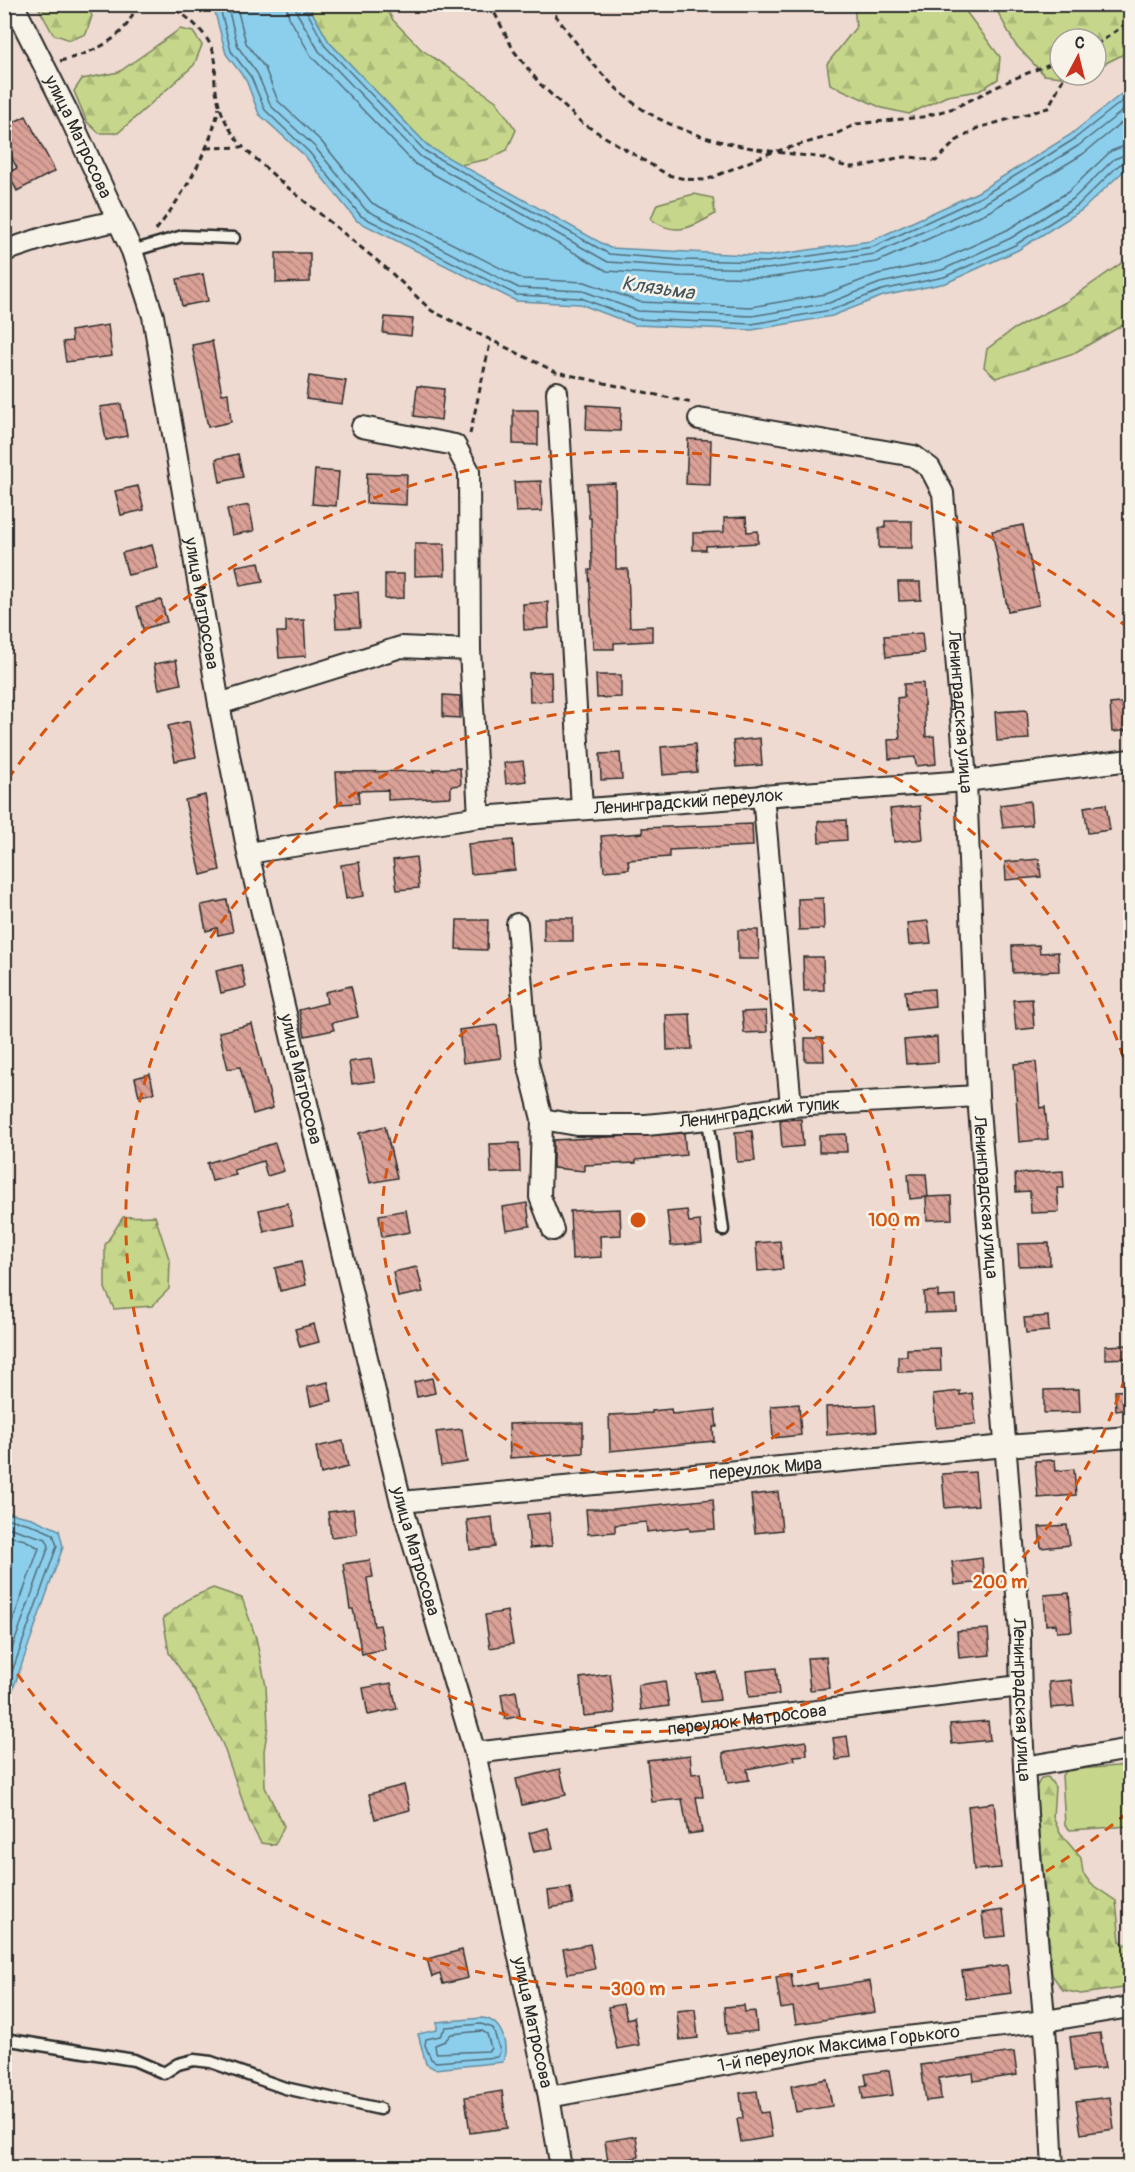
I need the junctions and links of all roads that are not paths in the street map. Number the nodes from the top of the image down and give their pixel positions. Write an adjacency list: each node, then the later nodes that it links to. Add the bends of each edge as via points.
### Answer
1 (13, 4): 2 (street, улица Матросова)
2 (116, 221): 4 (street, via 52,235); 5 (street, улица Матросова)
3 (234, 238): 5 (lane, via 183,236)
4 (4, 251)
5 (132, 251): 10 (street, улица Матросова, via 153,316)
6 (557, 392): 14 (street)
7 (699, 419): 12 (street, Ленинградская улица, via 914,456 930,468 943,493)
8 (362, 427): 9 (street, via 455,446 469,471)
9 (470, 651): 10 (street, via 401,647); 15 (street)
10 (219, 704): 16 (street, улица Матросова)
11 (1131, 760): 12 (street, Ленинградский переулок)
12 (966, 781): 13 (street, Ленинградский переулок); 18 (street, Ленинградская улица)
13 (763, 795): 14 (street, Ленинградский переулок); 19 (street)
14 (582, 808): 15 (street, Ленинградский переулок)
15 (479, 817): 16 (street, Ленинградский переулок)
16 (248, 853): 26 (street, улица Матросова)
17 (517, 924): 20 (street, via 528,1063)
18 (978, 1096): 19 (street, Ленинградский тупик); 25 (street, Ленинградская улица)
19 (791, 1106): 21 (street, Ленинградский тупик)
20 (542, 1119): 21 (street, Ленинградский тупик, via 577,1125 646,1125); 22 (street, via 540,1197)
21 (708, 1119): 23 (lane)
22 (553, 1230)
23 (723, 1230)
24 (1131, 1437): 25 (street, переулок Мира)
25 (1006, 1446): 26 (street, переулок Мира); 27 (street, Ленинградская улица, via 1020,1633)
26 (400, 1502): 29 (street, улица Матросова)
27 (1020, 1686): 29 (street, переулок Матросова); 30 (street, Ленинградская улица)
28 (1131, 1749): 30 (street)
29 (475, 1753): 34 (street, улица Матросова)
30 (1024, 1767): 32 (street, Ленинградская улица)
31 (1131, 2007): 32 (street, 1-й переулок Максима Горького)
32 (1045, 2021): 34 (street, 1-й переулок Максима Горького, via 820,2047); 37 (street, Ленинградская улица)
33 (4, 2039): 35 (lane, via 134,2061 164,2073 194,2060 211,2062 285,2088)
34 (549, 2097): 36 (street, улица Матросова)
35 (380, 2109)
36 (561, 2168)
37 (1053, 2168)

